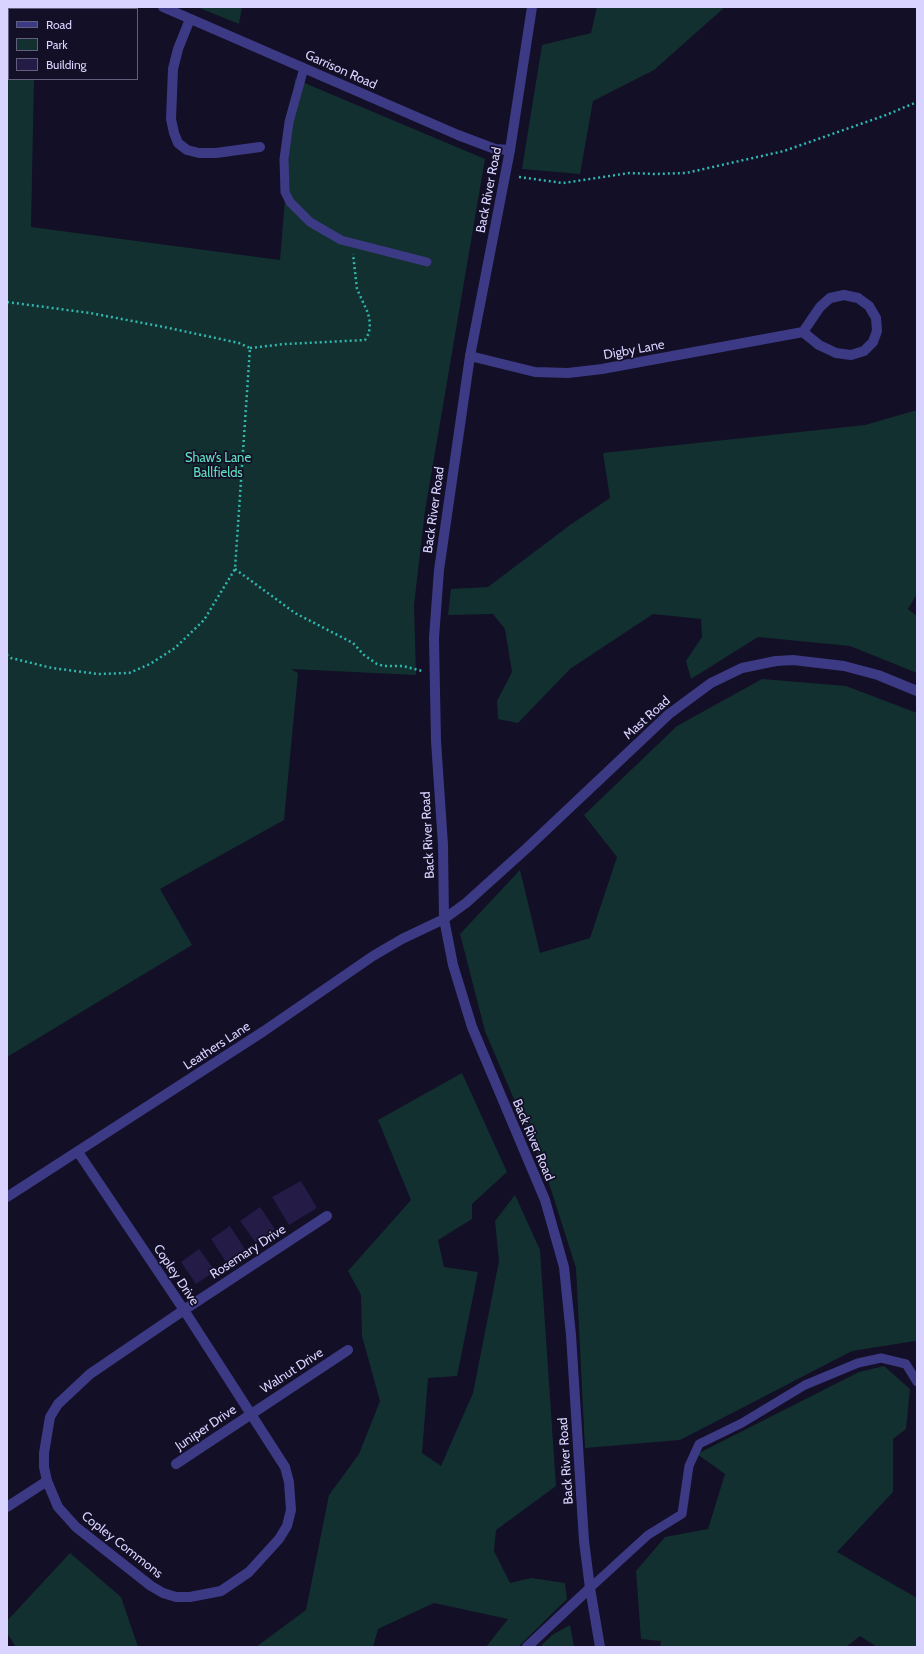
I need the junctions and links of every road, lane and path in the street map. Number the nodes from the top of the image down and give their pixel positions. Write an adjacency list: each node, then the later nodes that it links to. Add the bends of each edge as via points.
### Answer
1 (163, 7): 3 (street, Garrison Road)
2 (532, 7): 7 (street, Back River Road)
3 (190, 19): 4 (street, Garrison Road); 6 (street, via 173,69 171,119 178,143 187,150 200,153)
4 (304, 68): 7 (street, Garrison Road, via 458,135 495,149); 9 (lane, via 289,122 284,159 285,192 294,207 310,222 323,231)
5 (917, 102): 8 (path, via 784,151 686,173 629,173 564,183)
6 (260, 147)
7 (510, 150): 14 (street, Back River Road)
8 (519, 177)
9 (353, 244): 10 (lane); 13 (path, via 357,289 370,323 369,333 364,340)
10 (427, 262)
11 (7, 302): 13 (path, via 134,322 239,343)
12 (803, 332): 12 (street, via 820,307 830,298 844,295 858,298 869,306 876,318 877,331 873,342 864,350 851,355 819,345); 14 (street, Digby Lane, via 568,373 535,372)
13 (250, 348): 15 (path)
14 (470, 356): 19 (street, Back River Road, via 439,570 434,638 433,673 443,846)
15 (235, 569): 16 (path, via 204,620 175,648 150,664 128,673 98,674 52,668 11,658); 17 (path, via 294,613 353,643 377,664)
16 (7, 654)
17 (422, 671)
18 (917, 692): 19 (street, Mast Road, via 878,675 828,663 776,661 742,668 726,675 696,693 669,714 493,880)
19 (444, 919): 20 (street, Leathers Lane, via 373,956 264,1031); 30 (street, Back River Road, via 453,965 472,1027 545,1200 564,1267 572,1335 584,1541)
20 (78, 1152): 21 (street, Leathers Lane); 23 (street, Copley Drive)
21 (7, 1197)
22 (327, 1216): 23 (street, Rosemary Drive)
23 (184, 1310): 26 (street, Copley Drive); 28 (street, Copley Commons, via 90,1374 58,1404 50,1417 46,1434 44,1453)
24 (348, 1350): 26 (street, Walnut Drive)
25 (917, 1382): 30 (lane, via 906,1364 881,1358 858,1363 805,1385 742,1423 699,1444 689,1466 682,1514 648,1535)
26 (250, 1414): 27 (street, Juniper Drive); 28 (street, Copley Commons, via 284,1467 289,1482 291,1510 287,1526 254,1567 237,1582 221,1591 176,1597 151,1586 76,1527 58,1507)
27 (176, 1464)
28 (47, 1481): 29 (street)
29 (7, 1507)
30 (590, 1588): 31 (street); 32 (street, Back River Road)
31 (527, 1647)
32 (600, 1647)

